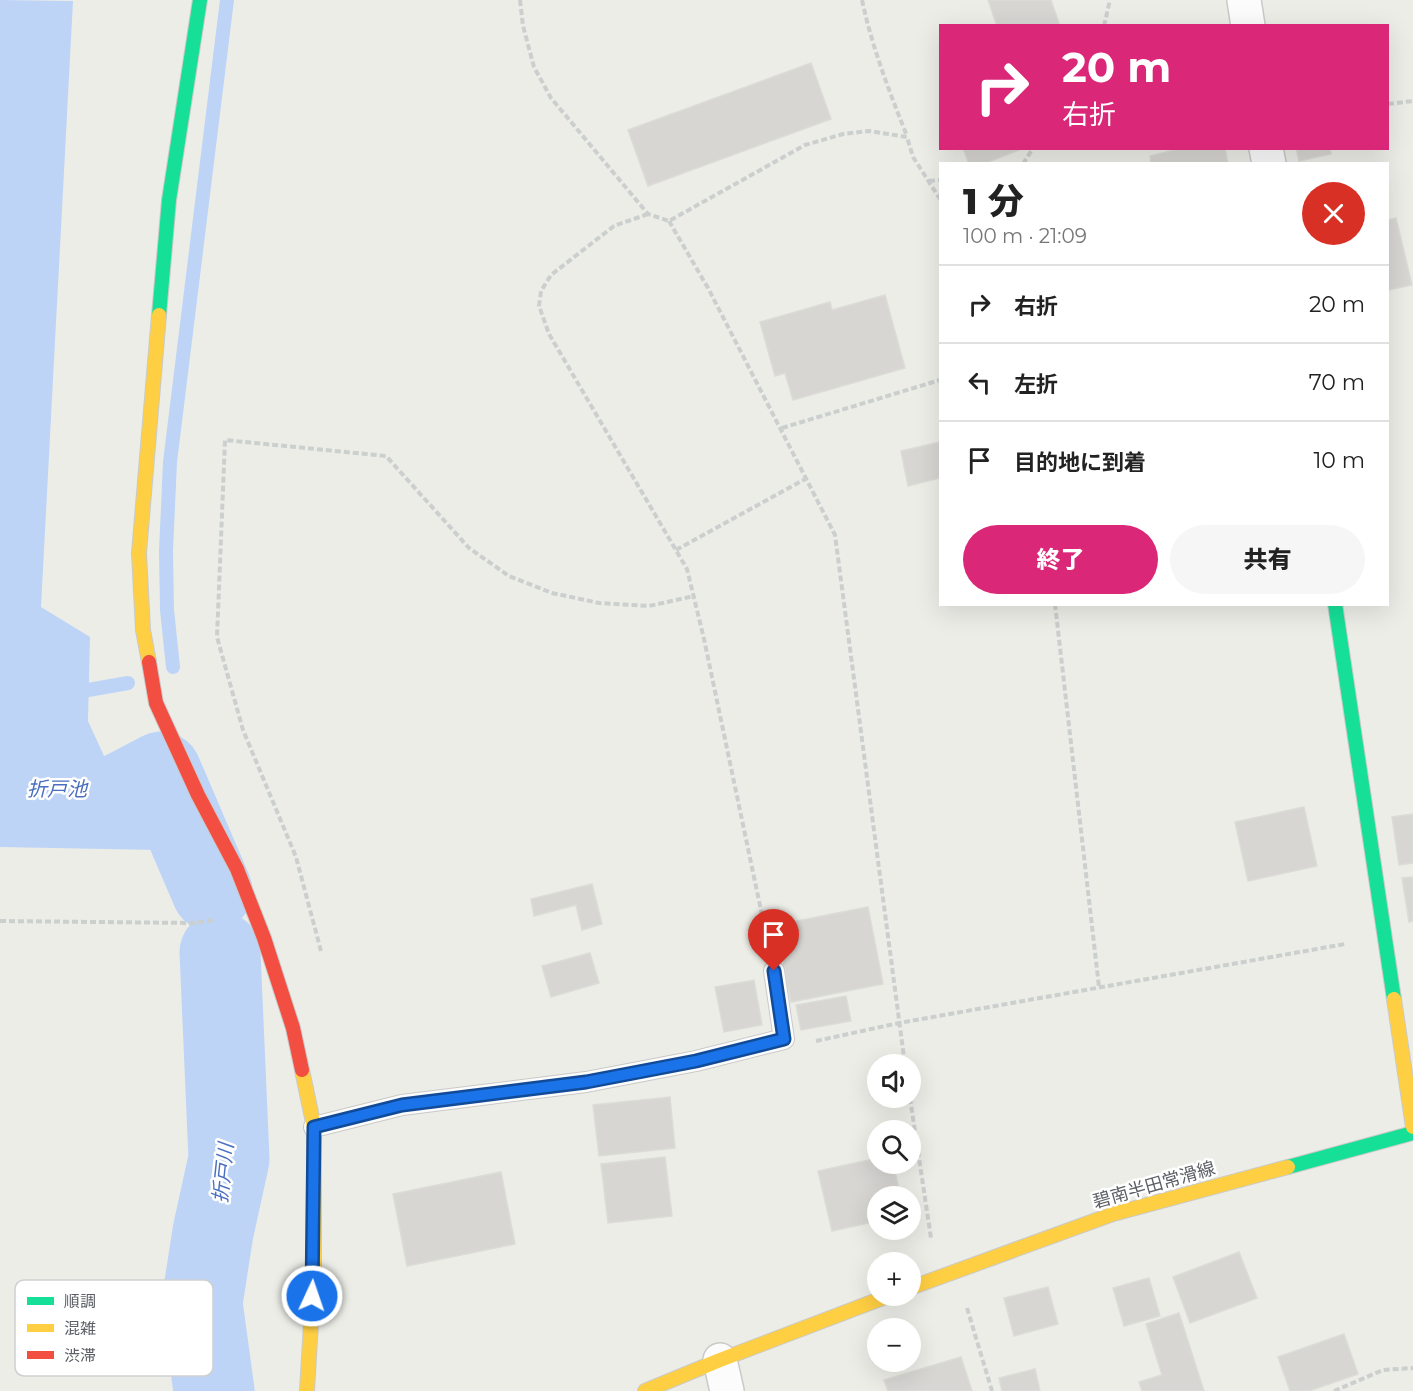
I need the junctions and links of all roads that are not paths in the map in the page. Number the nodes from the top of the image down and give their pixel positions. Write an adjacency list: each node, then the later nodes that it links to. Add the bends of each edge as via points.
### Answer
1 (200, 0): 6 (street, via 169,200 139,553 143,630 156,703 237,869 264,938 293,1028)
2 (1244, 0): 3 (street)
3 (1248, 24)
4 (1335, 606): 7 (street)
5 (774, 971): 6 (lane, via 784,1039 586,1082 402,1105)
6 (314, 1127): 12 (street, via 314,1272)
7 (1413, 1127)
8 (1413, 1133): 9 (street, 碧南半田常滑線, via 1113,1214)
9 (921, 1284)
10 (867, 1306): 11 (street)
11 (724, 1375): 13 (street)
12 (307, 1391)
13 (645, 1391)

